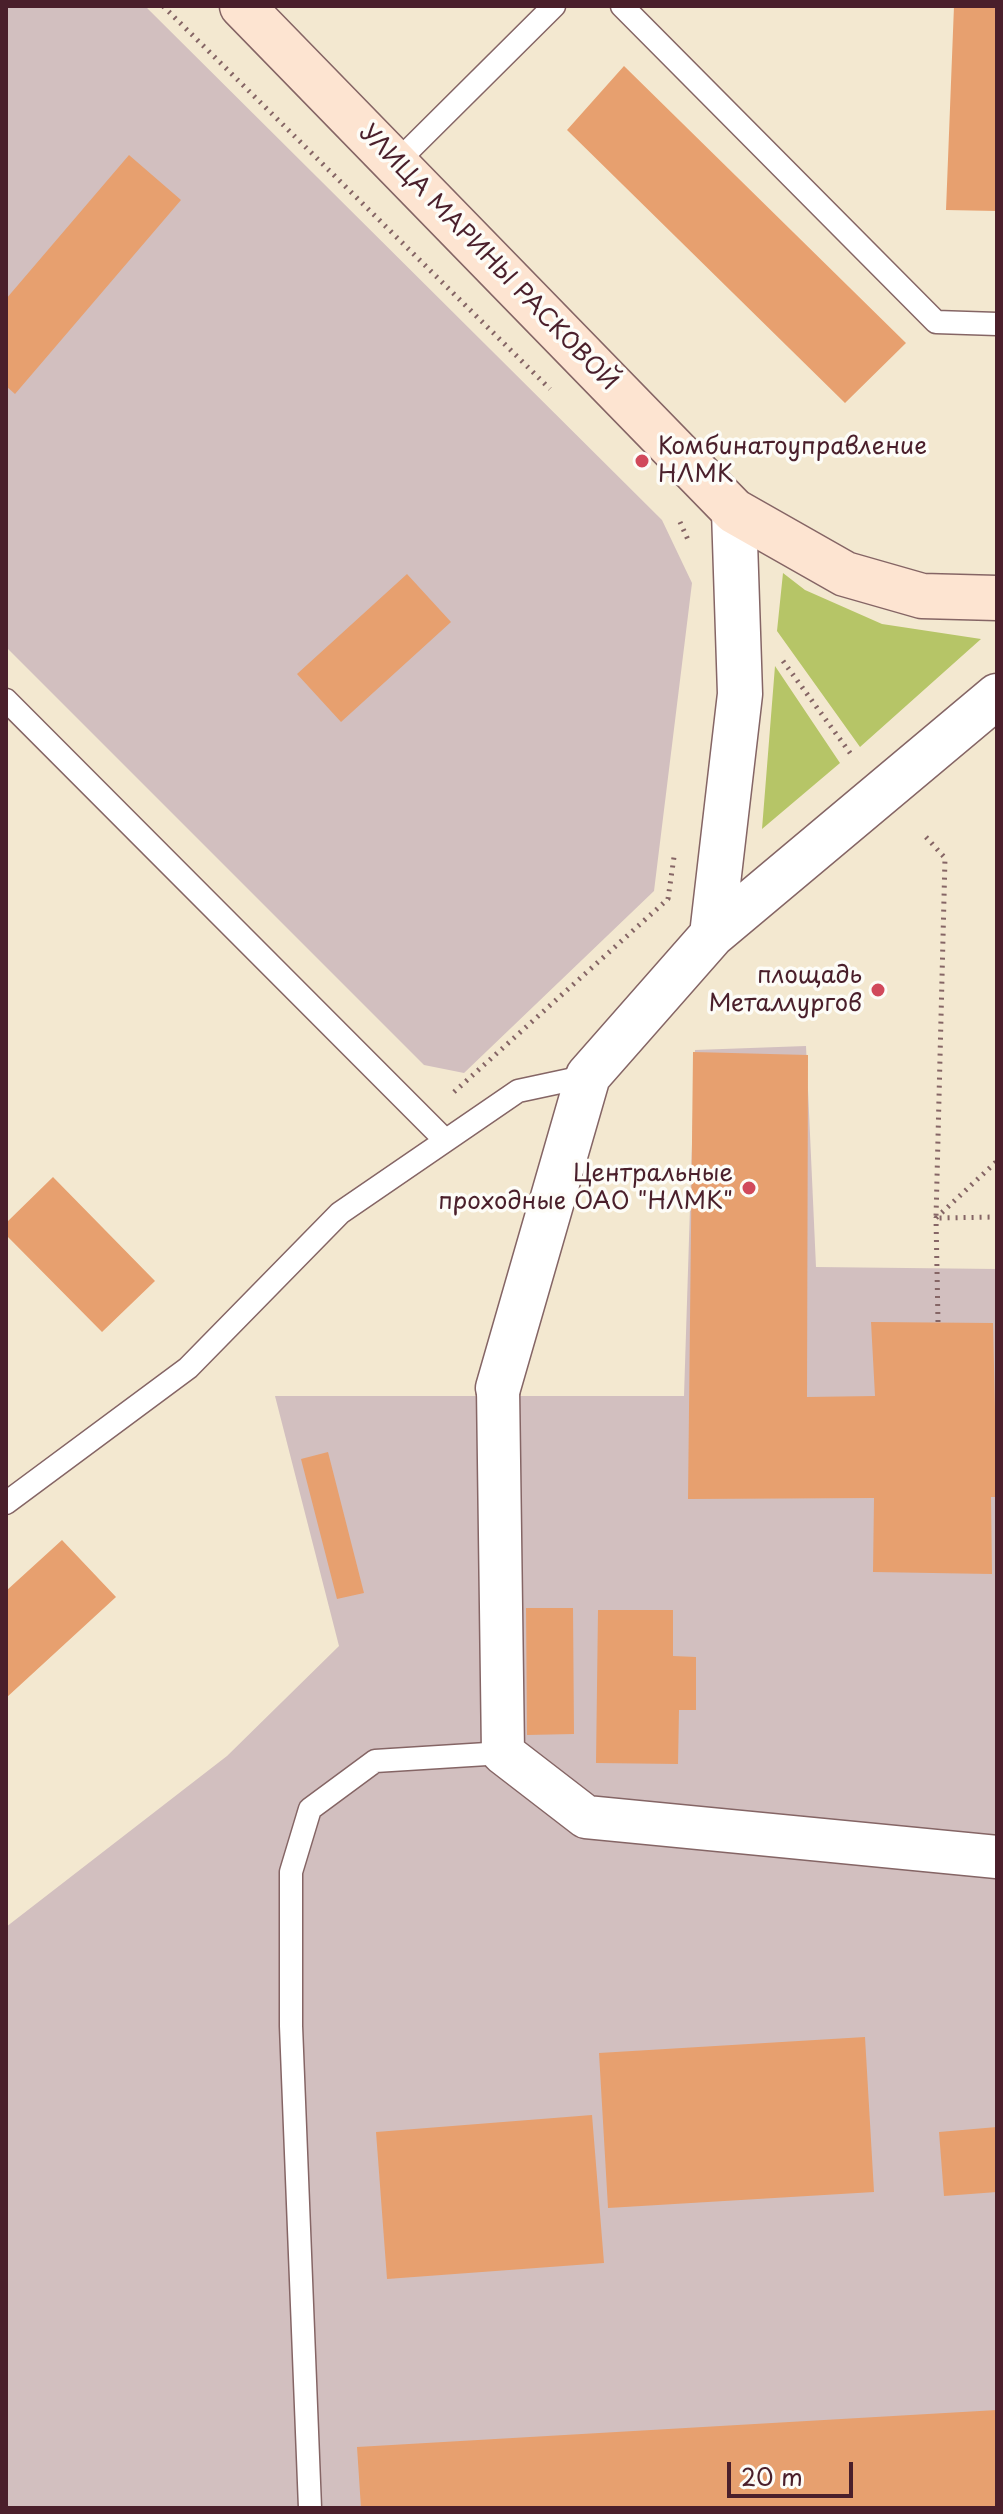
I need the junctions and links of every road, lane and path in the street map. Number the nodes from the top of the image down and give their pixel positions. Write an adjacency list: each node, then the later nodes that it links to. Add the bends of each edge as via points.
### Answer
1 (163, 6): 7 (path)
2 (242, 6): 5 (main road, УЛИЦА МАРИНЫ РАСКОВОЙ)
3 (554, 6): 5 (lane)
4 (622, 6): 6 (lane, via 936,322)
5 (396, 163): 8 (main road, УЛИЦА МАРИНЫ РАСКОВОЙ)
6 (997, 324)
7 (555, 394)
8 (734, 511): 11 (main road, via 845,574 922,596); 18 (street, via 740,694)
9 (678, 516): 10 (path)
10 (690, 544)
11 (997, 598)
12 (775, 650): 15 (path)
13 (997, 696): 18 (street)
14 (6, 700): 20 (lane)
15 (853, 757)
16 (926, 837): 24 (path, via 945,858)
17 (674, 853): 20 (path, via 668,899)
18 (712, 935): 19 (street)
19 (588, 1076): 21 (lane, via 518,1091); 26 (street)
20 (424, 1119): 21 (lane)
21 (445, 1140): 27 (lane, via 340,1213 188,1368)
22 (997, 1161): 24 (path)
23 (997, 1217): 24 (path)
24 (936, 1218): 25 (path)
25 (938, 1322)
26 (498, 1388): 28 (street)
27 (6, 1503)
28 (503, 1753): 29 (street, via 586,1817); 30 (lane, via 375,1761 310,1809 291,1872 291,2026)
29 (997, 1857)
30 (310, 2508)

